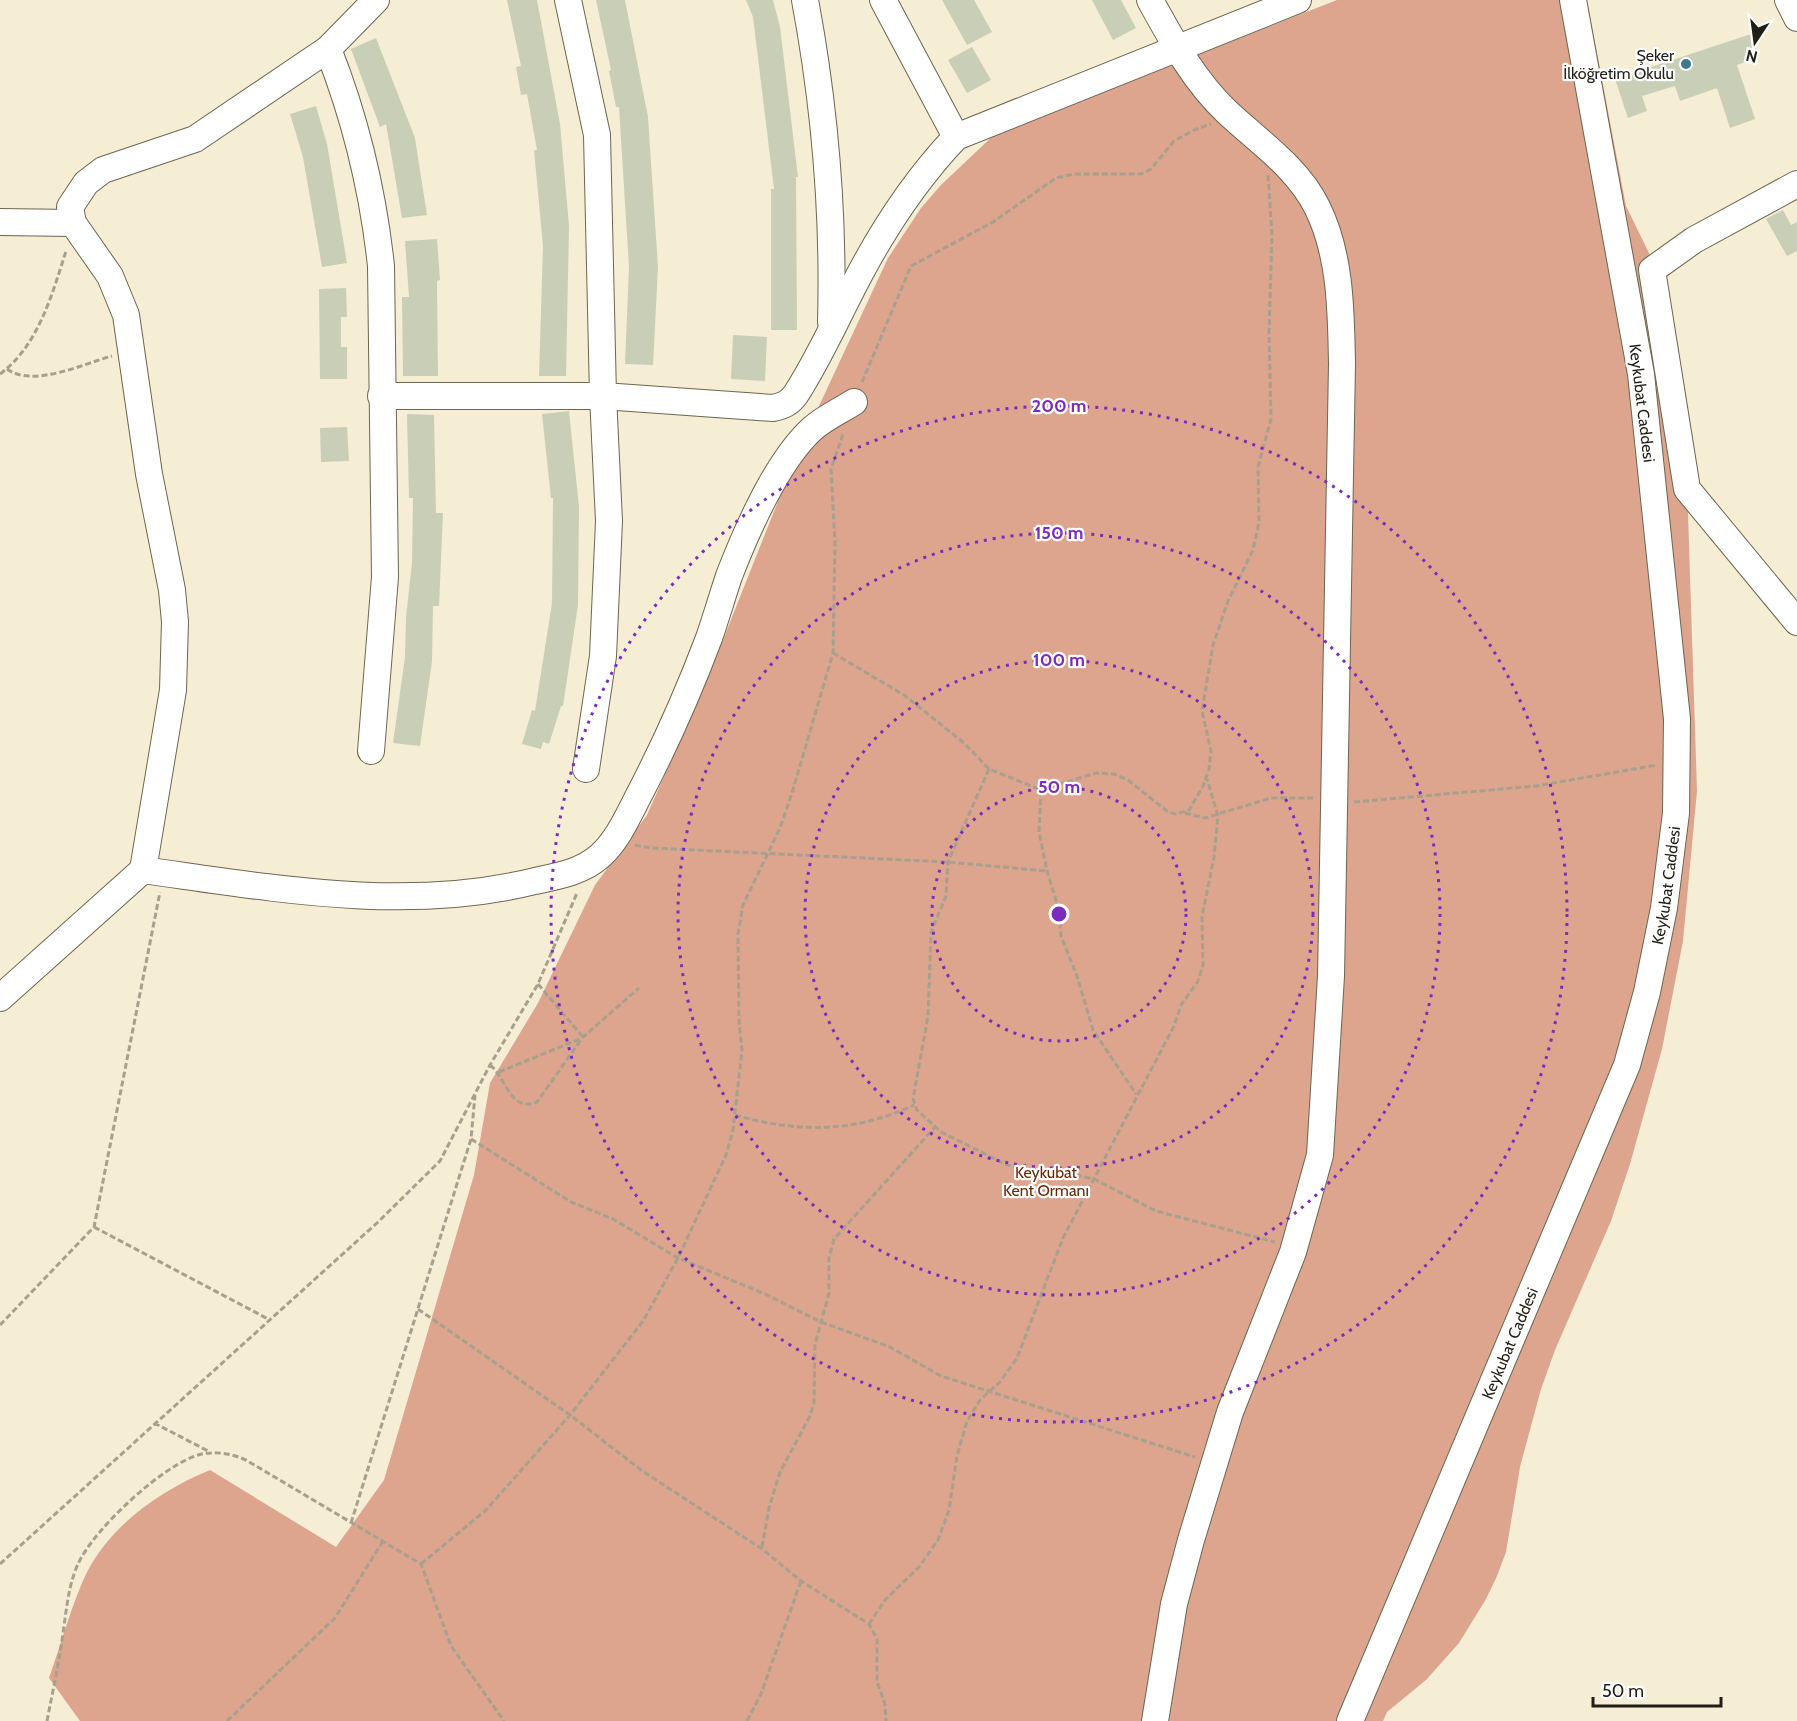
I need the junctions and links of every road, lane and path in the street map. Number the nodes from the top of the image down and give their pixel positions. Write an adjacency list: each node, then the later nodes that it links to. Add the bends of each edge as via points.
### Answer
1 (376, 0): 11 (street)
2 (568, 0): 25 (street, via 597,135)
3 (805, 0): 20 (street, via 820,87 830,184)
4 (883, 0): 13 (street)
5 (1150, 0): 10 (street)
6 (1298, 0): 10 (street)
7 (1573, 0): 19 (street, Keykubat Caddesi)
8 (1788, 0): 9 (street)
9 (1797, 18)
10 (1176, 48): 12 (street, via 1215,99); 13 (street)
11 (328, 49): 17 (street, via 195,140 113,165 94,175 72,202 69,212); 24 (street, via 353,117 376,223 384,309)
12 (1238, 121): 14 (street); 26 (path, via 1208,124 1184,135 1151,169 1141,174 1074,174 1056,178 993,222 910,266)
13 (956, 137): 20 (street, via 926,169 903,202 863,268)
14 (1265, 144): 33 (path, via 1272,235 1272,419 1258,467 1257,536 1228,601 1207,671 1202,711 1211,751); 35 (street, via 1301,182 1317,206 1333,255 1340,300)
15 (1797, 184): 18 (street, via 1694,240)
16 (0, 222): 17 (street)
17 (73, 223): 21 (street, via 115,287 126,315); 22 (path, via 35,334)
18 (1652, 270): 19 (street); 27 (street, via 1687,489)
19 (1626, 292): 30 (street, Keykubat Caddesi, via 1641,374 1674,672)
20 (831, 334): 25 (street, via 795,396 779,407)
21 (132, 350): 22 (path, via 38,377 24,377); 43 (street, via 175,622 175,668)
22 (8, 369): 23 (path)
23 (0, 374)
24 (381, 396): 25 (street); 29 (street, via 385,577)
25 (603, 396): 31 (street, via 609,522 603,656)
26 (854, 402): 28 (path, via 831,469 835,543); 38 (street, via 806,434 769,490 740,549 668,737)
27 (1797, 622)
28 (833, 653): 32 (path, via 904,695 957,737); 39 (path, via 801,766)
29 (371, 751)
30 (1676, 761): 35 (path, via 1536,786); 82 (street, Keykubat Caddesi, via 1676,813 1664,908 1627,1065)
31 (586, 769)
32 (989, 769): 34 (path); 40 (path)
33 (1207, 777): 36 (path, via 1189,810); 37 (path)
34 (1041, 790): 36 (path, via 1105,772 1128,780 1168,812); 42 (path, via 1039,832)
35 (1333, 801): 37 (path, via 1271,798); 58 (street, via 1331,976 1320,1155)
36 (1183, 813): 37 (path, via 1204,818)
37 (1218, 816): 51 (path, via 1202,917 1202,972)
38 (613, 840): 39 (path, via 651,848); 41 (street)
39 (768, 853): 40 (path); 53 (path, via 743,905 738,934 742,1050)
40 (948, 862): 42 (path); 52 (path, via 946,896 930,940 928,1016)
41 (589, 864): 43 (street, via 516,885 409,897 332,894); 44 (path)
42 (1047, 871): 51 (path, via 1059,910 1060,936 1093,1030)
43 (154, 872): 46 (street); 57 (path)
44 (538, 984): 47 (path); 48 (path)
45 (639, 988): 47 (path)
46 (0, 998)
47 (583, 1037): 49 (path); 49 (path, via 541,1100 533,1104 523,1104 512,1097)
48 (490, 1065): 49 (path); 50 (path)
49 (499, 1072)
50 (475, 1093): 55 (path); 61 (path, via 440,1161)
51 (1136, 1094): 56 (path)
52 (915, 1105): 53 (path, via 863,1124 826,1128 782,1126); 54 (path)
53 (735, 1115): 59 (path, via 726,1155)
54 (935, 1127): 56 (path, via 955,1141 1007,1165); 62 (path, via 834,1239 829,1258 829,1293)
55 (471, 1139): 59 (path, via 571,1202 613,1219); 60 (path)
56 (1094, 1179): 58 (path, via 1156,1211); 64 (path, via 1050,1268 1017,1358)
57 (94, 1227): 61 (path); 63 (path)
58 (1294, 1246): 68 (street)
59 (678, 1258): 62 (path); 65 (path, via 643,1321)
60 (418, 1309): 65 (path); 69 (path)
61 (270, 1320): 66 (path)
62 (821, 1322): 64 (path, via 890,1347 949,1379); 71 (path, via 814,1359 814,1403 780,1472)
63 (0, 1325)
64 (989, 1391): 68 (path); 75 (path, via 967,1420 949,1510 938,1539 920,1567 885,1600)
65 (570, 1415): 71 (path, via 641,1470); 73 (path, via 486,1510)
66 (154, 1423): 67 (path); 72 (path)
67 (212, 1453): 69 (path, via 246,1460); 76 (path, via 185,1460 150,1483 86,1548 68,1597)
68 (1214, 1463): 81 (street, via 1174,1604)
69 (351, 1522): 70 (path)
70 (383, 1541): 73 (path); 77 (path, via 335,1618)
71 (762, 1548): 74 (path)
72 (0, 1564)
73 (421, 1564): 78 (path, via 451,1646)
74 (801, 1581): 75 (path); 79 (path, via 761,1694)
75 (869, 1624): 80 (path, via 877,1639 877,1682)
76 (47, 1721)
77 (227, 1721)
78 (504, 1721)
79 (747, 1721)
80 (886, 1721)
81 (1155, 1721)
82 (1350, 1721)

